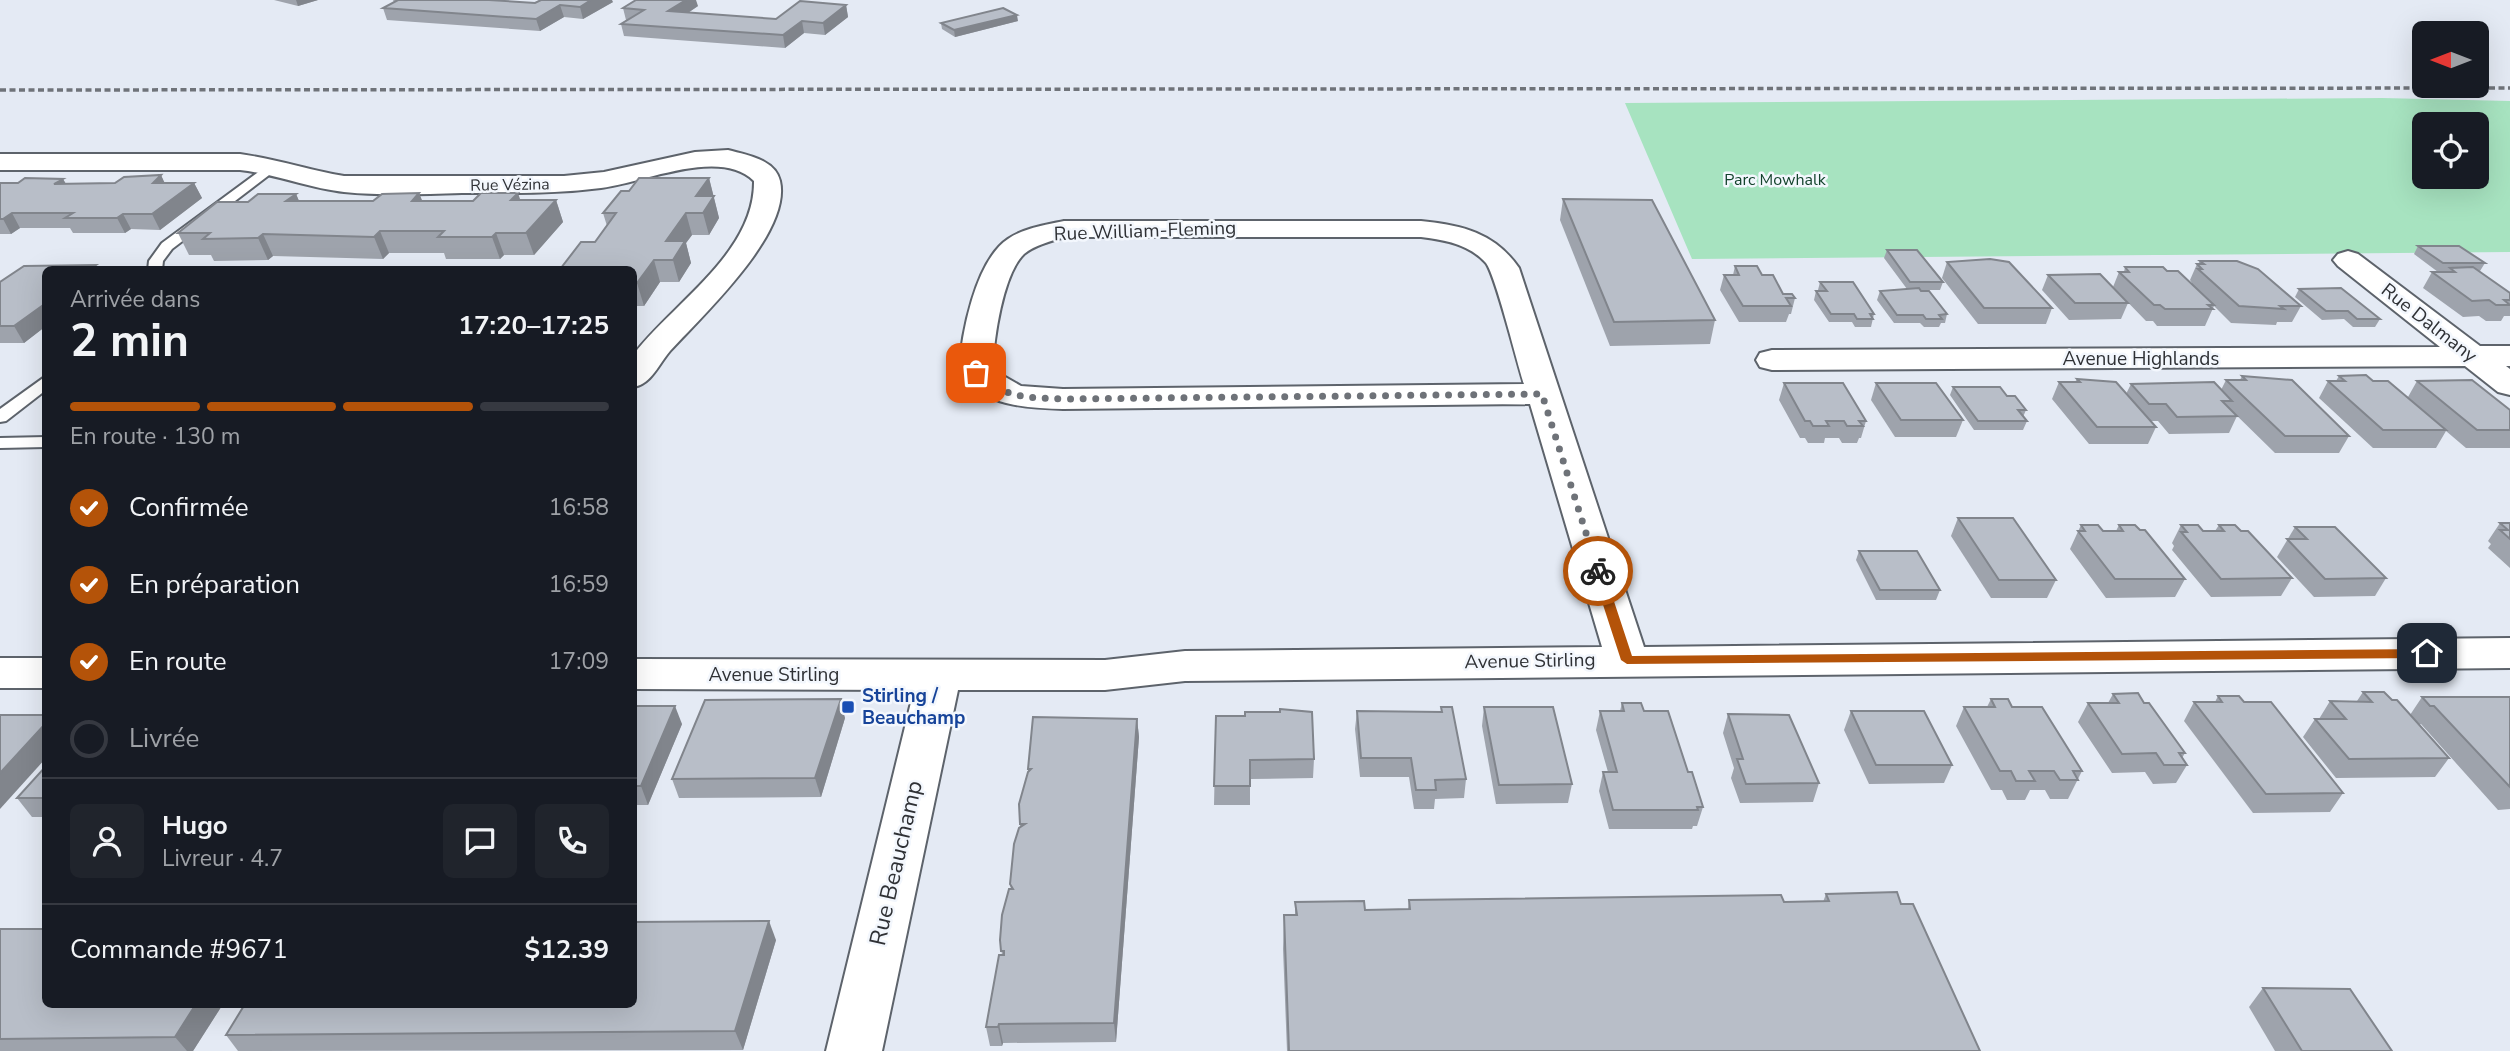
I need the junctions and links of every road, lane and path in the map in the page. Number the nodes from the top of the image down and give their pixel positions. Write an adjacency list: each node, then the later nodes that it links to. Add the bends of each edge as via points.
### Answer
1 (0, 162): 2 (street, Rue Vézina, via 240,162)
2 (272, 166): 4 (lane, via 167,246); 8 (street, Rue Vézina, via 309,178 379,186 577,183 728,158 754,165 767,178 760,221 710,295 646,357)
3 (2348, 260): 6 (street, Rue Dalmany)
4 (155, 266)
5 (2510, 356): 6 (street, Avenue Highlands)
6 (2474, 357): 7 (street, Avenue Highlands); 10 (street, Rue Dalmany)
7 (1772, 360)
8 (637, 372)
9 (42, 384): 12 (lane)
10 (2510, 386)
11 (1542, 394): 11 (street, Rue William-Fleming, via 1026,397 996,390 976,373 975,355 1002,260 1034,236 1064,229 1421,229 1466,237 1497,255); 16 (street, Rue William-Fleming)
12 (0, 417)
13 (42, 442): 14 (lane)
14 (0, 443)
15 (2510, 653): 16 (street, Avenue Stirling)
16 (1627, 660): 20 (street, Avenue Stirling, via 1185,666 1105,675)
17 (0, 673): 18 (street)
18 (42, 673)
19 (637, 674): 20 (street, Avenue Stirling)
20 (939, 675): 21 (street, Rue Beauchamp)
21 (853, 1051)

